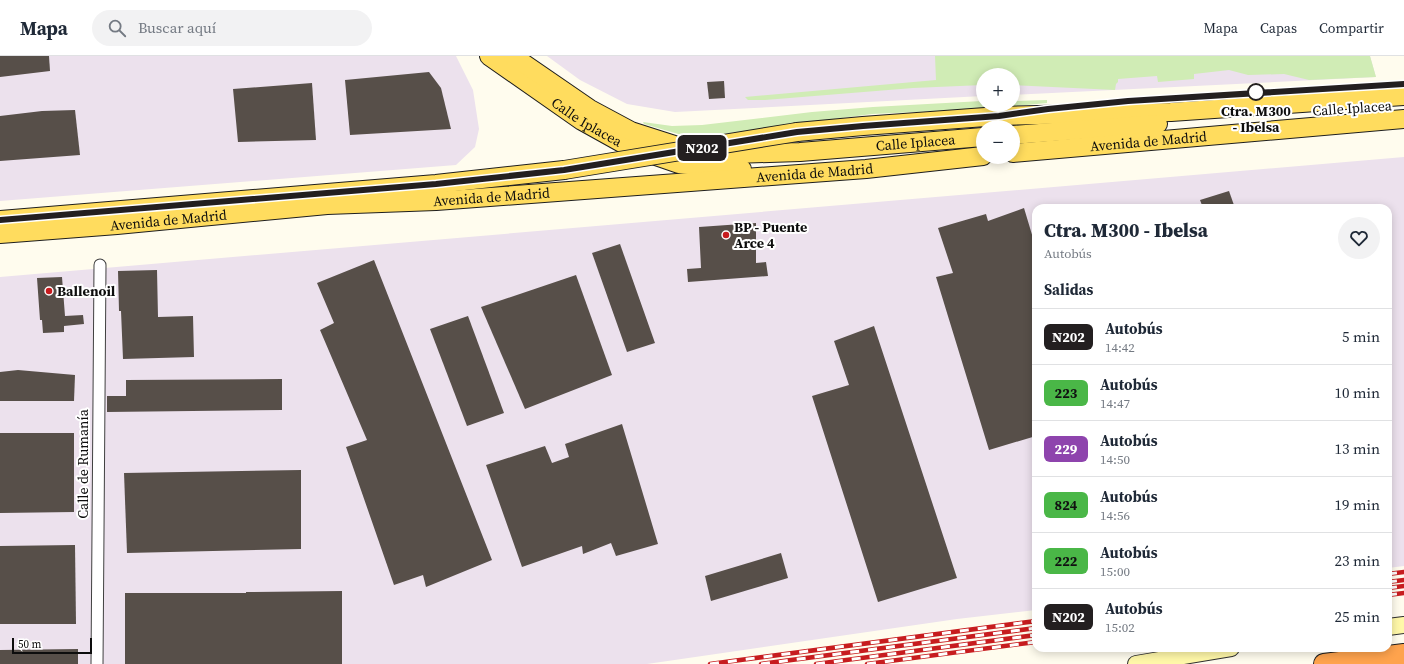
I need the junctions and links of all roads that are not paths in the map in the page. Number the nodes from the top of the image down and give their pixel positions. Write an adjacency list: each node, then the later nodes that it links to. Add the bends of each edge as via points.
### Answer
1 (489, 56): 11 (main road, Calle Iplacea, via 582,121 627,146 679,164 731,169)
2 (513, 56): 9 (main road, Calle Iplacea, via 590,109 631,131 684,148 734,154 792,152)
3 (1404, 96): 6 (main road, Avenida de Madrid, via 1171,112)
4 (1128, 101): 6 (main road)
5 (1404, 104): 8 (main road, Calle Iplacea)
6 (999, 116): 13 (main road, Avenida de Madrid, bridge, via 797,132 564,170 436,184)
7 (1404, 119): 10 (main road, Avenida de Madrid)
8 (1020, 134)
9 (976, 138)
10 (1020, 152)
11 (976, 155)
12 (976, 156): 14 (main road, Avenida de Madrid, via 859,170 444,200 327,205)
13 (0, 220)
14 (0, 234)
15 (100, 265): 24 (street, Calle de Rumanía)
16 (1404, 625): 17 (street)
17 (1392, 626)
18 (1404, 648): 19 (highway)
19 (1392, 651)
20 (1207, 652): 25 (street)
21 (1390, 652): 23 (highway)
22 (1404, 654): 23 (highway)
23 (1369, 658): 26 (highway)
24 (97, 664)
25 (1136, 664)
26 (1324, 664)

